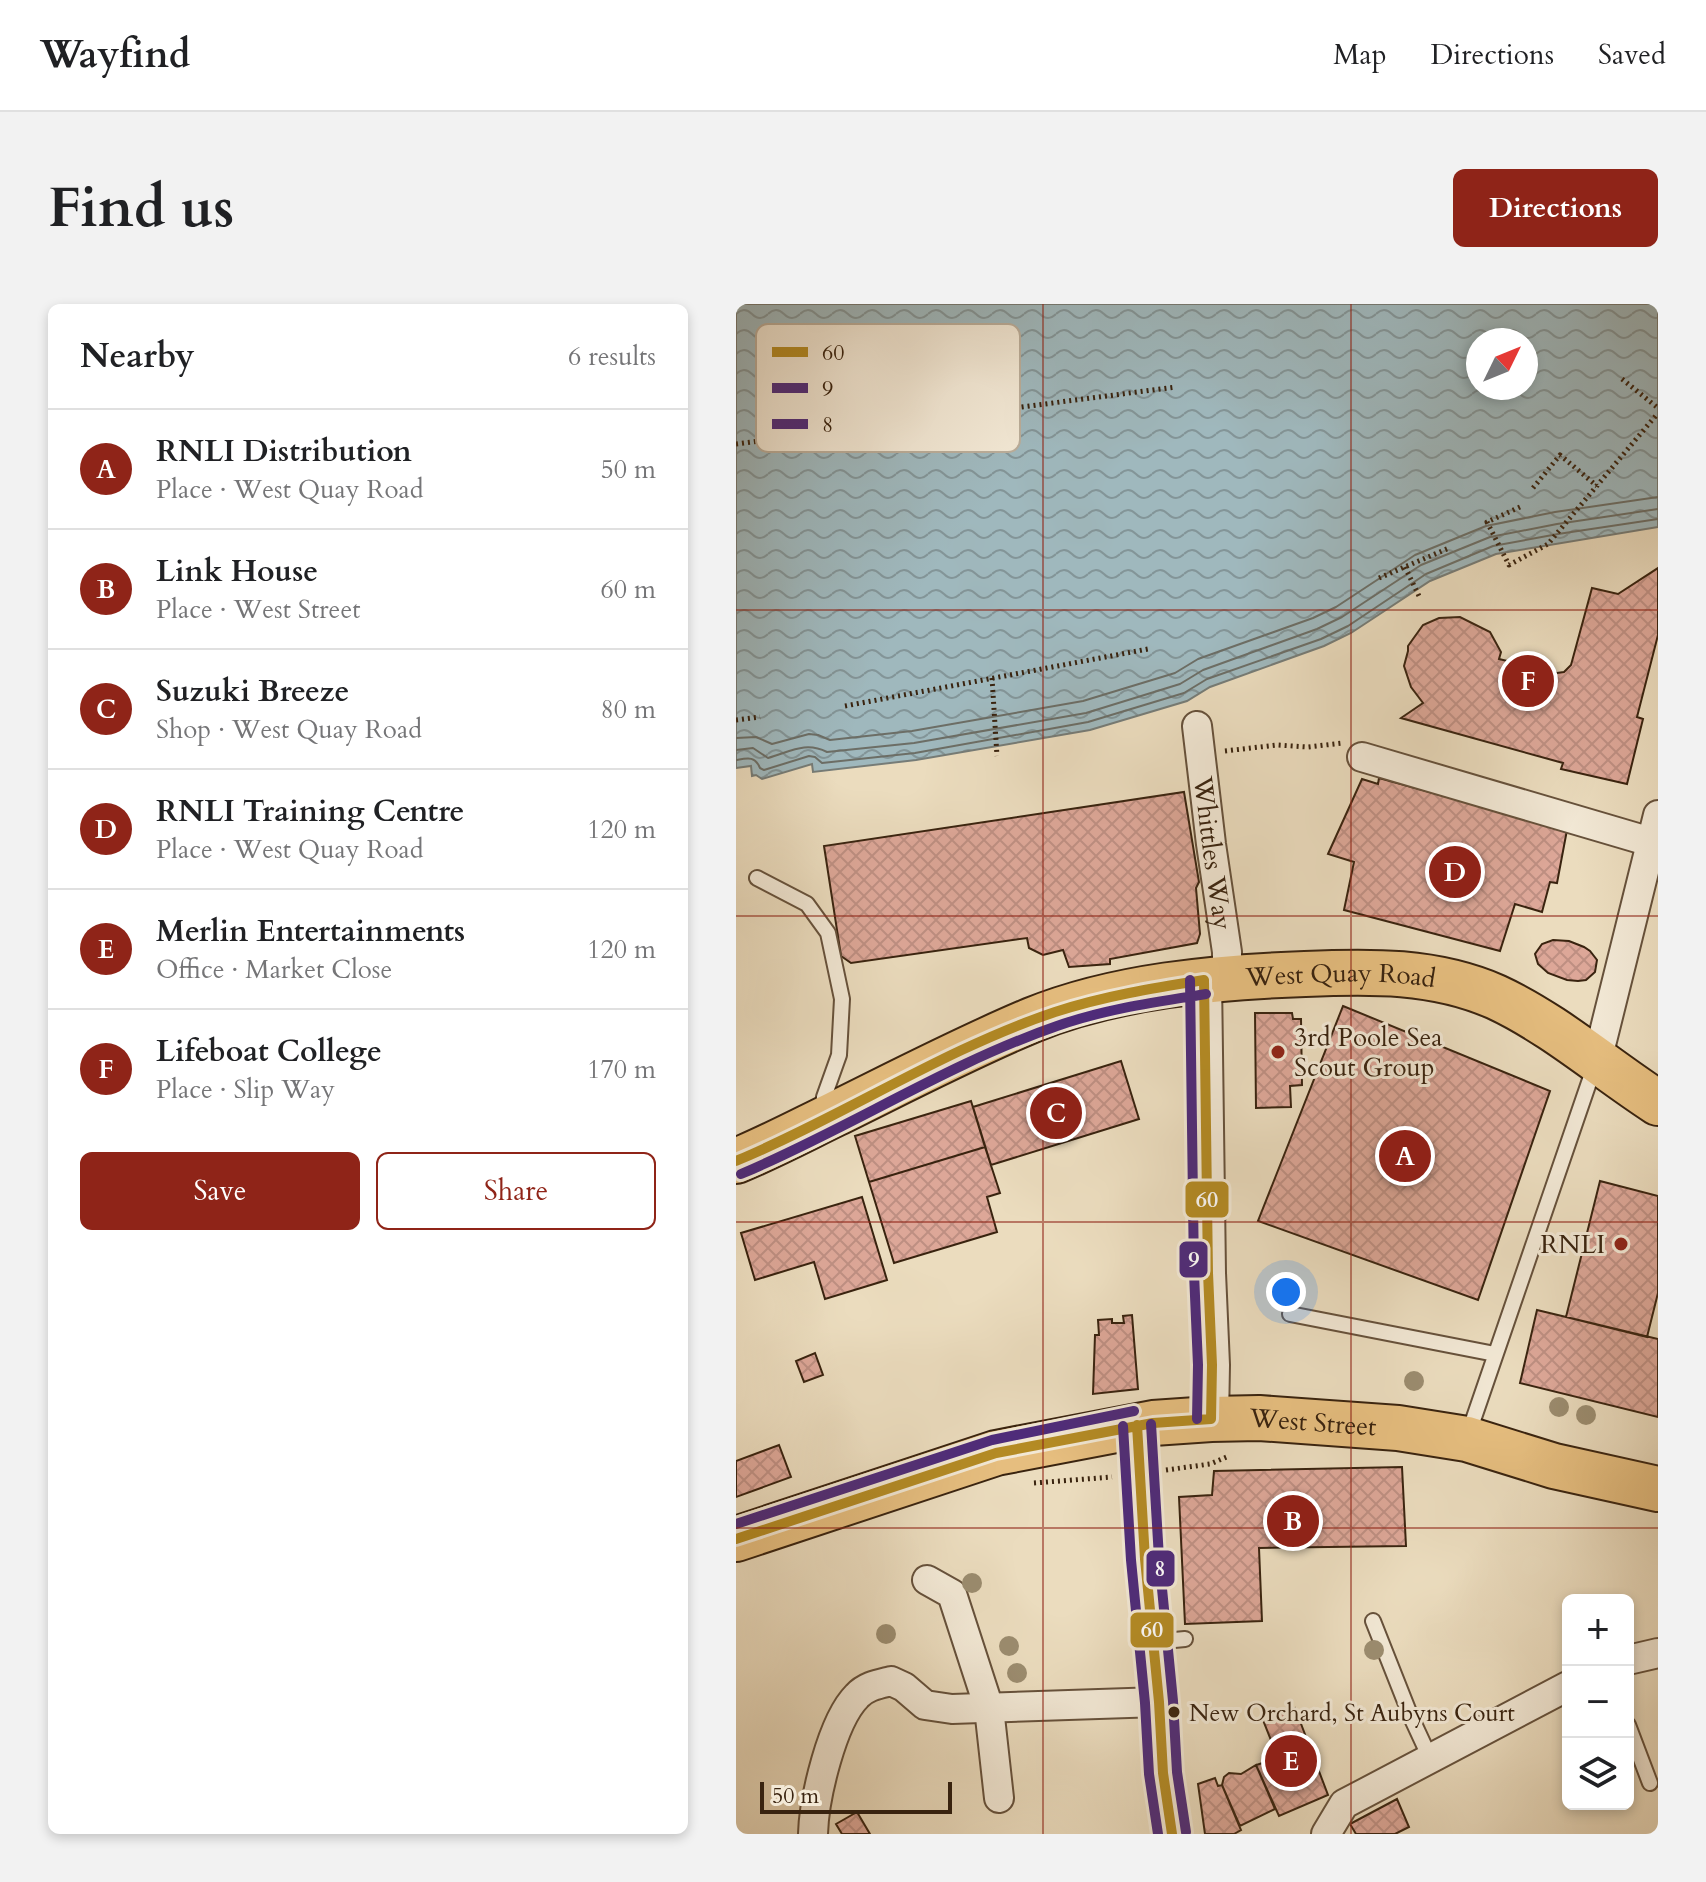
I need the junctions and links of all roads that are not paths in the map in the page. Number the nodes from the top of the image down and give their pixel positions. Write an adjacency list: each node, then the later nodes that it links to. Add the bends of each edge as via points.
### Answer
1 (1197, 726): 6 (street, Whittles Way, via 1227,952)
2 (1362, 757): 3 (street)
3 (1654, 828): 5 (street)
4 (757, 878): 9 (lane, via 807,904 828,933 842,999 839,1055)
5 (1649, 890): 7 (street)
6 (1215, 979): 7 (highway, West Quay Road, via 1373,972 1445,980 1496,997); 9 (highway, West Quay Road, via 1112,997 1033,1020); 13 (street, via 1208,1273)
7 (1597, 1061): 8 (highway, West Quay Road); 12 (lane)
8 (1658, 1103)
9 (822, 1120): 10 (highway, West Quay Road)
10 (736, 1161)
11 (1290, 1314): 12 (lane)
12 (1495, 1354): 15 (lane)
13 (1211, 1419): 14 (highway, West Street); 15 (highway, West Street, via 1398,1428)
14 (1137, 1425): 17 (highway, West Street, via 996,1453); 23 (street, via 1145,1559 1169,1640)
15 (1467, 1439): 16 (highway, West Street, via 1554,1466)
16 (1658, 1489)
17 (736, 1539)
18 (927, 1580): 24 (street, via 952,1594)
19 (1373, 1621): 26 (lane)
20 (1658, 1653): 21 (street)
21 (1634, 1659)
22 (1562, 1689): 26 (street)
23 (1159, 1702): 24 (street); 30 (street)
24 (989, 1708): 28 (street); 29 (street, via 925,1705 891,1681 870,1686 848,1707 826,1764)
25 (1633, 1738): 27 (lane)
26 (1430, 1758): 31 (street, via 1344,1804)
27 (1650, 1783)
28 (999, 1798)
29 (813, 1834)
30 (1172, 1834)
31 (1326, 1834)

